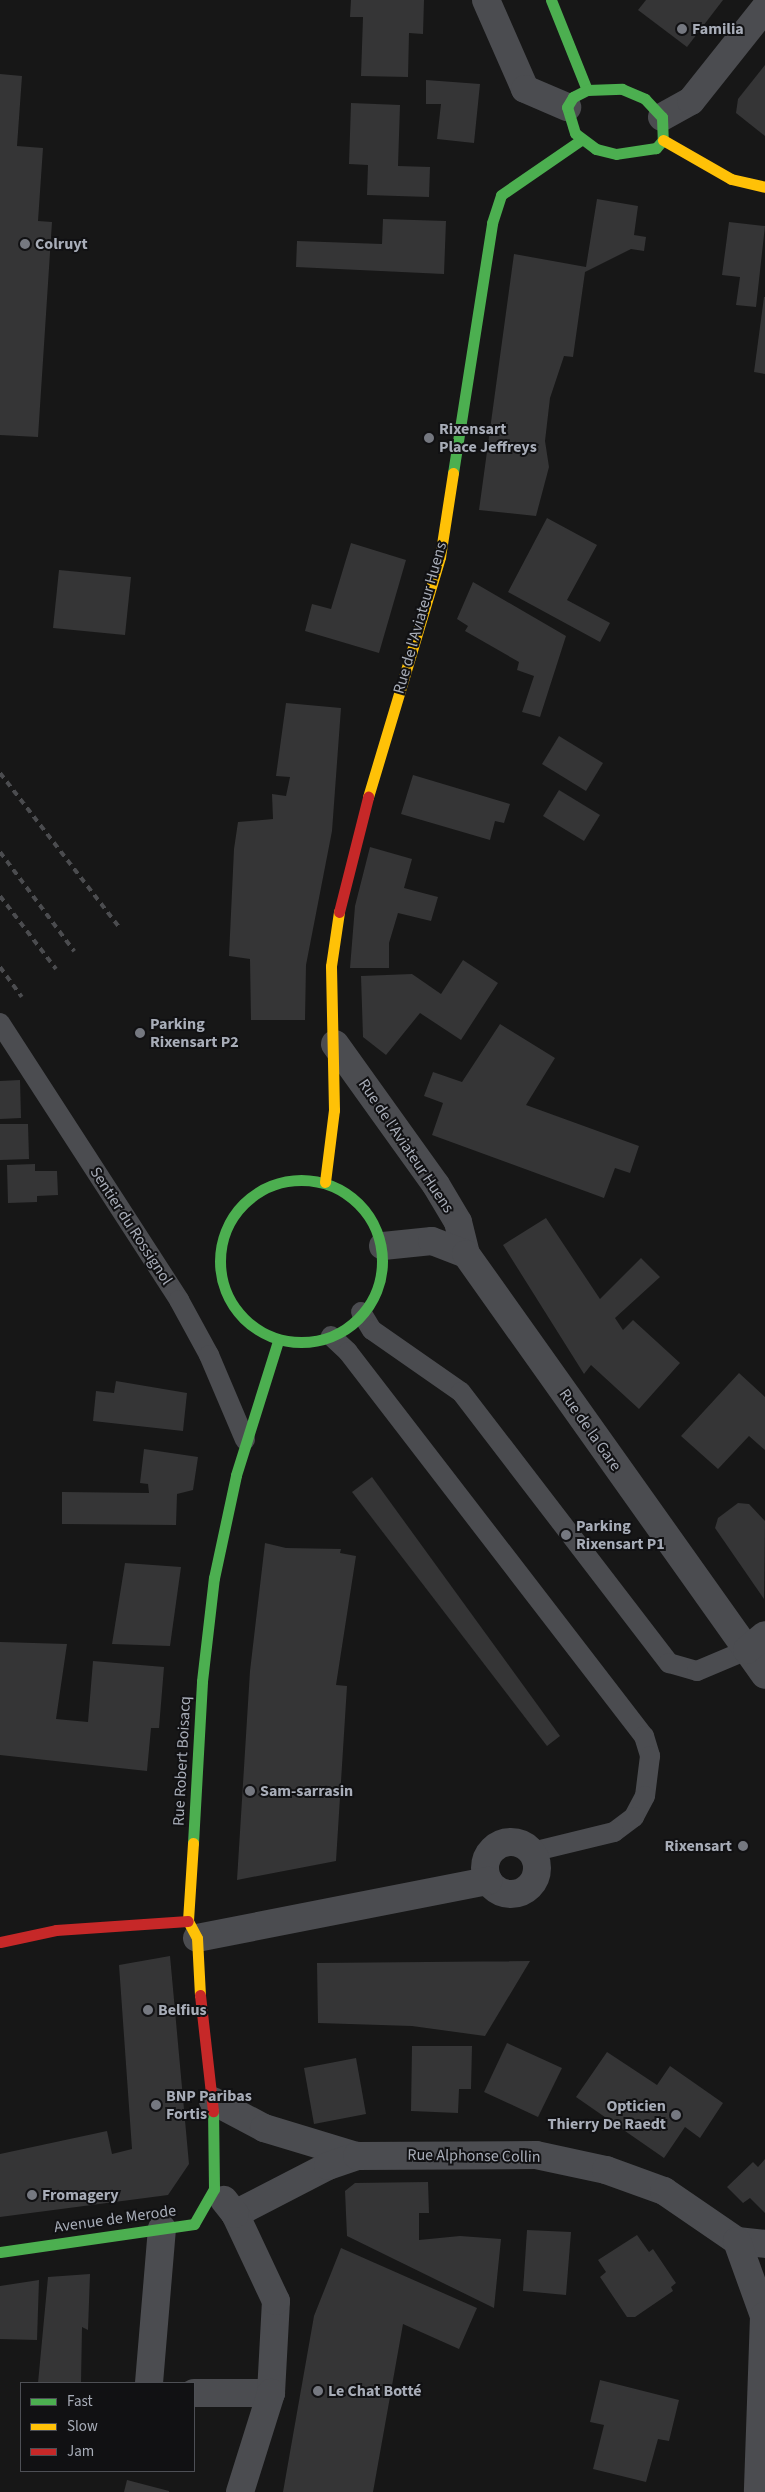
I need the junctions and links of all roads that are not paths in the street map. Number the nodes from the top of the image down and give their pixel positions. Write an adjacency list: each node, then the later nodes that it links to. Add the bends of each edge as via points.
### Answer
1 (486, 0): 4 (street, via 525,90)
2 (551, 0): 4 (street)
3 (765, 8): 5 (street, via 691,101)
4 (577, 99): 5 (street, via 622,89 645,99); 6 (street)
5 (662, 129): 6 (street, via 656,148 633,155 596,149); 7 (street, via 731,179)
6 (581, 140): 9 (street, Rue de l'Aviateur Huens, via 501,196 492,223 440,557 344,882 332,966)
7 (765, 187)
8 (0, 1023): 16 (lane, Sentier du Rossignol, via 179,1300 210,1355)
9 (335, 1044): 10 (street, Rue de l'Aviateur Huens, via 334,1110); 12 (street, Rue de l'Aviateur Huens, via 436,1185 458,1222)
10 (325, 1182): 11 (street, via 358,1203 377,1229); 15 (street, via 278,1184 252,1194 231,1219 221,1246 220,1273 230,1301 250,1326)
11 (383, 1246): 12 (street, via 432,1242); 13 (street, via 374,1296)
12 (466, 1254): 17 (street, Rue de la Gare)
13 (361, 1312): 14 (street); 17 (lane, via 372,1330 461,1392 669,1663 696,1671)
14 (331, 1336): 15 (street, via 302,1344); 19 (lane, via 348,1352 644,1736 650,1756 645,1796 634,1817 614,1832)
15 (278, 1341): 16 (street, Rue Robert Boisacq)
16 (245, 1440): 21 (street, Rue Robert Boisacq, via 213,1587 202,1681)
17 (756, 1643): 18 (street, Rue de la Gare)
18 (765, 1675)
19 (532, 1852): 20 (street, via 517,1843 500,1844 488,1856); 20 (street, via 537,1869 525,1891 500,1893)
20 (488, 1881): 21 (street)
21 (193, 1929): 22 (street, via 56,1930); 23 (street, Rue Robert Boisacq)
22 (0, 1942)
23 (213, 2101): 24 (street, via 264,2128); 25 (street, Rue Robert Boisacq)
24 (357, 2156): 26 (street, Rue Alphonse Collin, via 328,2166); 28 (street, Rue Alphonse Collin, via 536,2155 597,2168 664,2191)
25 (214, 2189): 26 (street); 27 (street, Avenue de Merode, via 194,2224)
26 (235, 2214): 33 (street, via 276,2301)
27 (162, 2229): 30 (street, Avenue de Merode); 31 (street)
28 (737, 2241): 29 (street, Rue Alphonse Collin); 35 (street, via 764,2316)
29 (765, 2244)
30 (0, 2252)
31 (149, 2382)
32 (195, 2393): 33 (street)
33 (271, 2393): 34 (street)
34 (240, 2492)
35 (758, 2492)

